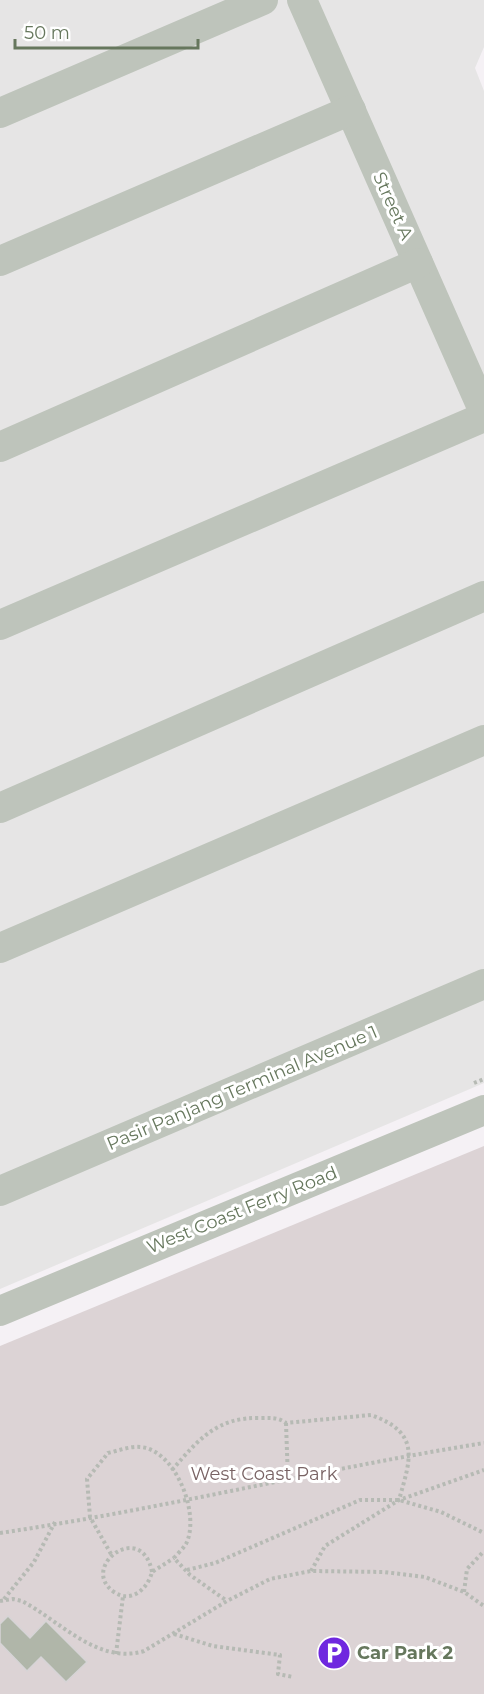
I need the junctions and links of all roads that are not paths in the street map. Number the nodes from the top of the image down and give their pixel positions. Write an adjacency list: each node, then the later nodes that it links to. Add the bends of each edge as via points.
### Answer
1 (263, 0): 4 (street)
2 (302, 0): 3 (street, Street A)
3 (351, 110): 5 (street); 6 (street, Street A)
4 (0, 113)
5 (0, 261)
6 (418, 263): 7 (street, Street A); 8 (street)
7 (484, 414): 10 (street)
8 (0, 447)
9 (484, 597): 12 (street)
10 (0, 625)
11 (484, 740): 13 (street)
12 (0, 808)
13 (0, 948)
14 (484, 984): 16 (street, Pasir Panjang Terminal Avenue 1)
15 (484, 1110): 17 (street, West Coast Ferry Road)
16 (0, 1191)
17 (0, 1311)

